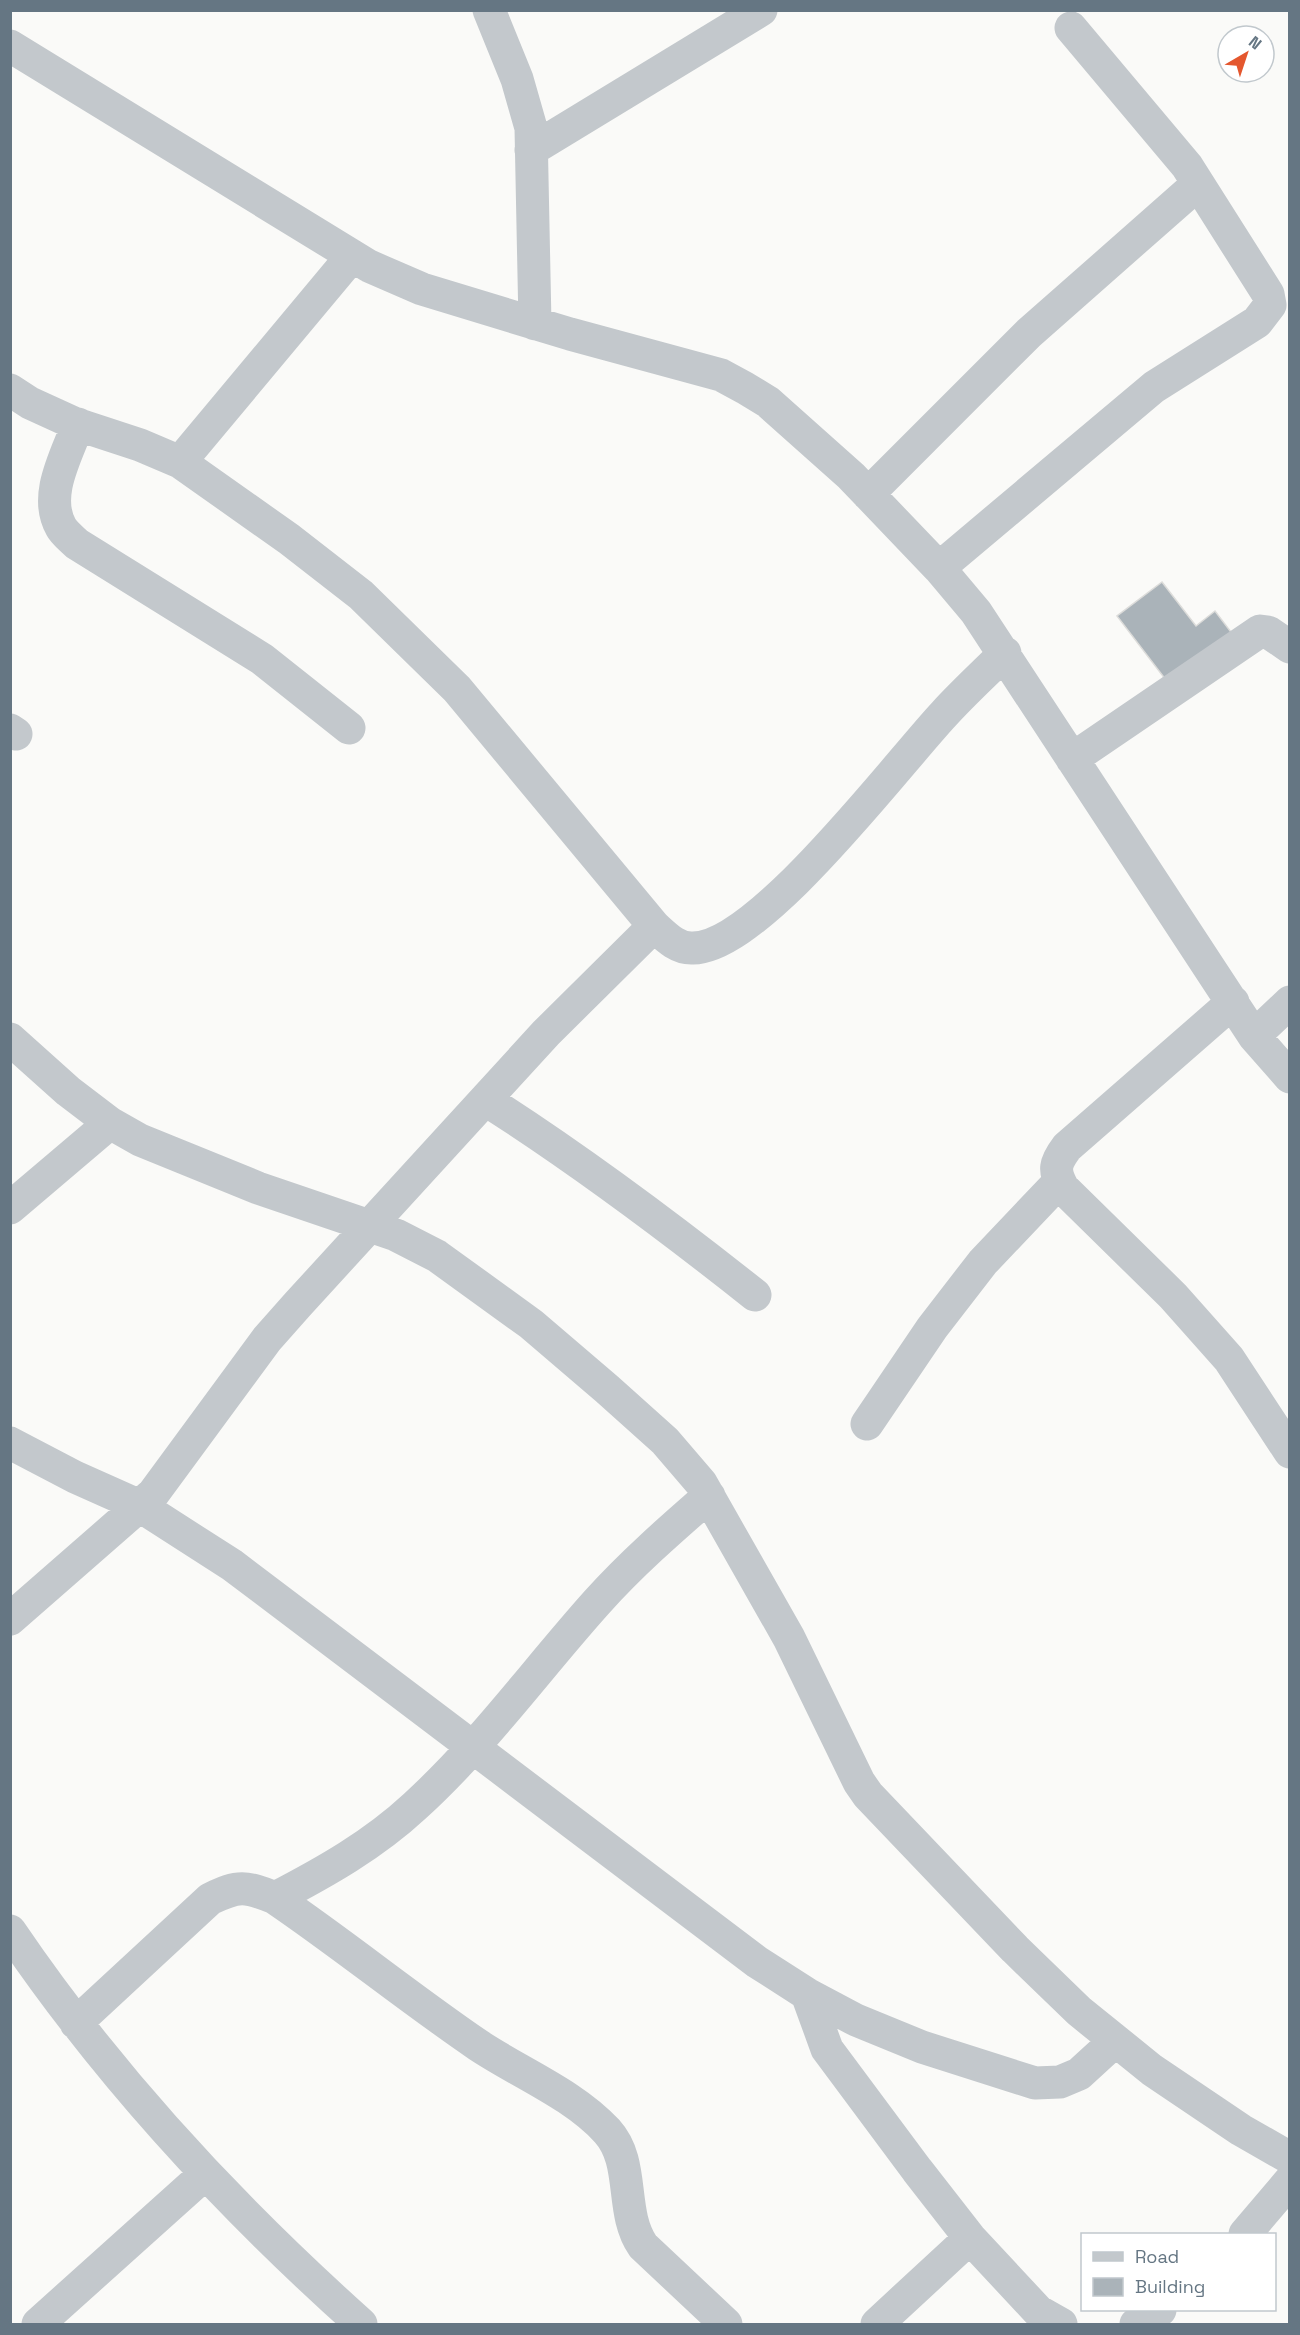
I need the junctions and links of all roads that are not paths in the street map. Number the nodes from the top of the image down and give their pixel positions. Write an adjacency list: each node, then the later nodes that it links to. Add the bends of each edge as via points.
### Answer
1 (489, 10): 5 (street, via 517,79 531,128)
2 (761, 10): 5 (street)
3 (1071, 28): 6 (street)
4 (10, 46): 7 (street)
5 (531, 150): 8 (street)
6 (1198, 184): 12 (street, via 1029,333); 13 (street, via 1268,294 1270,305 1265,314 1154,387)
7 (352, 256): 8 (street, via 422,289); 11 (street)
8 (535, 324): 12 (street, via 721,375 768,402)
9 (10, 390): 10 (street)
10 (78, 424): 11 (street); 16 (street, via 56,485 54,506 61,528 77,544 262,659)
11 (180, 462): 18 (street, via 361,595 449,681)
12 (868, 494): 13 (street)
13 (939, 568): 15 (street)
14 (1290, 647): 17 (street, via 1260,631)
15 (1005, 653): 17 (street); 18 (street, via 943,714 842,834 750,920 724,938 691,949 674,943)
16 (349, 728)
17 (1072, 759): 19 (street)
18 (654, 926): 24 (street)
19 (1233, 1002): 21 (street); 26 (street, via 1067,1147 1054,1169)
20 (1290, 1002): 21 (street)
21 (1254, 1036): 23 (street)
22 (10, 1039): 25 (street)
23 (1290, 1077)
24 (486, 1100): 28 (street); 29 (street, via 570,1154)
25 (110, 1123): 27 (street); 28 (street, via 140,1140 258,1188)
26 (1059, 1182): 30 (street, via 983,1262 932,1328); 32 (street, via 1173,1296 1228,1359)
27 (10, 1208)
28 (371, 1227): 33 (street, via 437,1256 531,1324 665,1441); 34 (street, via 267,1339 166,1480)
29 (756, 1295)
30 (867, 1424)
31 (10, 1443): 34 (street)
32 (1290, 1452)
33 (709, 1496): 36 (street, via 604,1595); 41 (street, via 789,1638 868,1796 1015,1949)
34 (140, 1506): 35 (street); 36 (street, via 232,1565)
35 (10, 1619)
36 (474, 1749): 37 (street, via 414,1808 346,1861); 39 (street, via 757,1962)
37 (275, 1898): 40 (street, via 249,1887 232,1889 210,1899); 50 (street, via 479,2045 583,2110 608,2132 622,2156 633,2232)
38 (10, 1931): 40 (street)
39 (807, 1994): 41 (street, via 922,2048 1035,2083 1060,2082 1079,2074); 46 (street, via 828,2049)
40 (76, 2023): 43 (street)
41 (1116, 2041): 42 (street, via 1241,2130)
42 (1290, 2158)
43 (205, 2174): 48 (street); 49 (street)
44 (1290, 2181): 45 (street)
45 (1247, 2233)
46 (970, 2238): 51 (street); 52 (street, via 1038,2311)
47 (1158, 2311): 53 (street)
48 (38, 2325)
49 (361, 2325)
50 (726, 2325)
51 (877, 2325)
52 (1061, 2325)
53 (1136, 2325)

